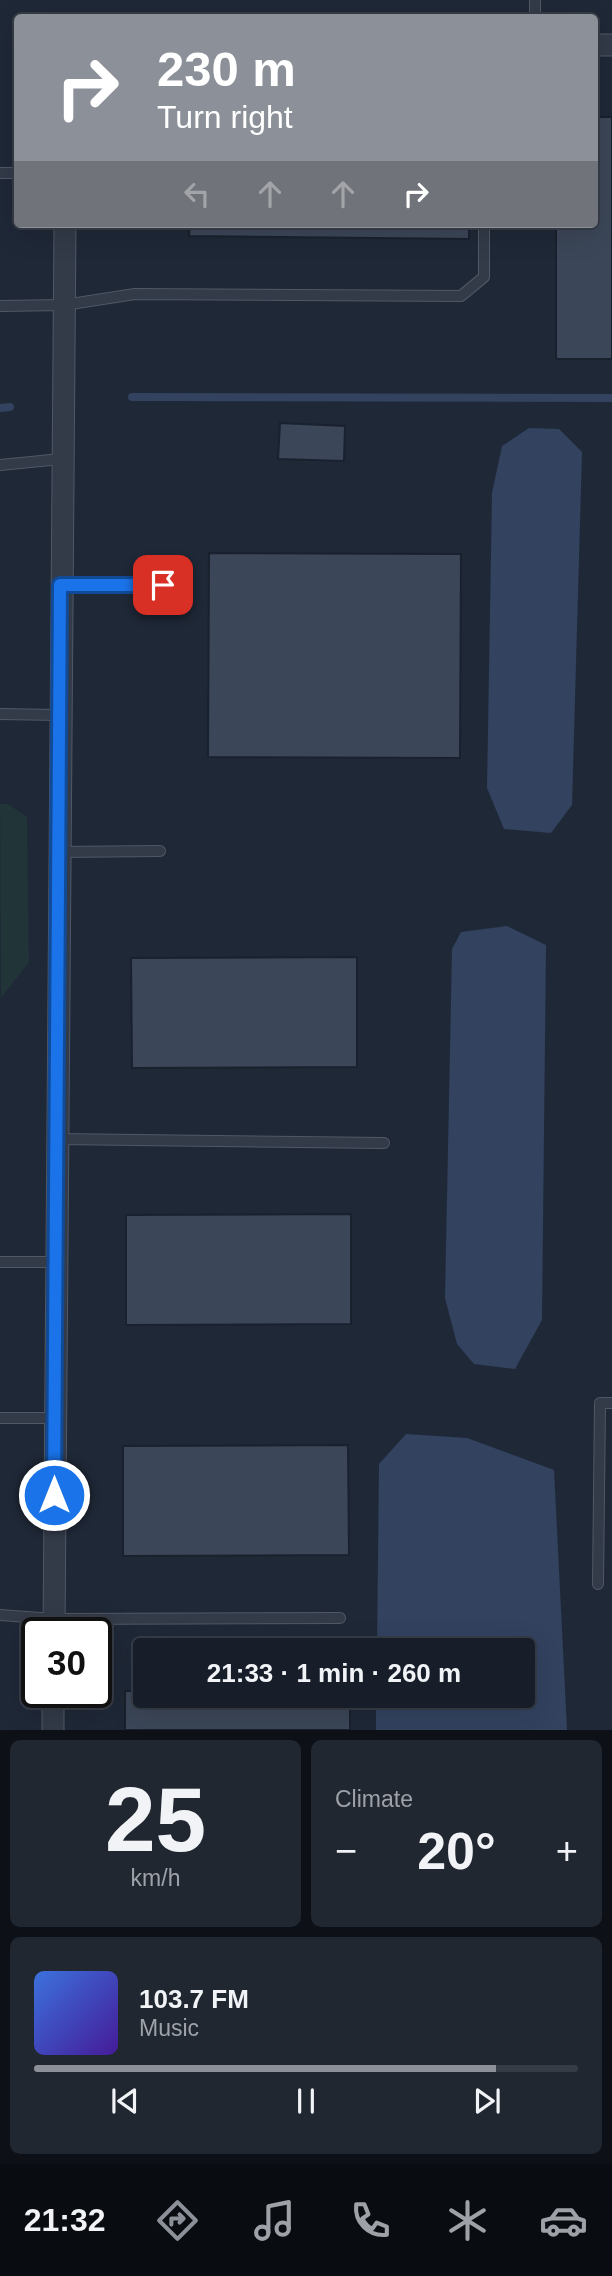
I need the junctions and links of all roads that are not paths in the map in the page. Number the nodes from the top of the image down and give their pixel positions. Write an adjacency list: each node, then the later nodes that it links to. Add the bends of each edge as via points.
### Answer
1 (65, 228): 3 (street)
2 (484, 228): 3 (lane, via 484,277 461,296 135,294)
3 (64, 305): 4 (lane); 5 (street)
4 (0, 306)
5 (61, 458): 6 (lane); 7 (street)
6 (0, 466)
7 (60, 585): 8 (lane); 10 (street)
8 (163, 585)
9 (0, 714): 10 (lane)
10 (59, 715): 12 (street)
11 (160, 851): 12 (lane)
12 (58, 852): 13 (street)
13 (56, 1139): 14 (lane); 16 (street)
14 (384, 1143)
15 (0, 1262): 16 (lane)
16 (55, 1262): 19 (street)
17 (612, 1403): 20 (lane, via 600,1403)
18 (0, 1418): 19 (lane)
19 (55, 1418): 22 (street)
20 (598, 1584)
21 (0, 1615): 24 (lane)
22 (54, 1617)
23 (340, 1618): 25 (lane)
24 (21, 1619)
25 (112, 1624)
26 (53, 1708): 27 (street)
27 (53, 1730)

